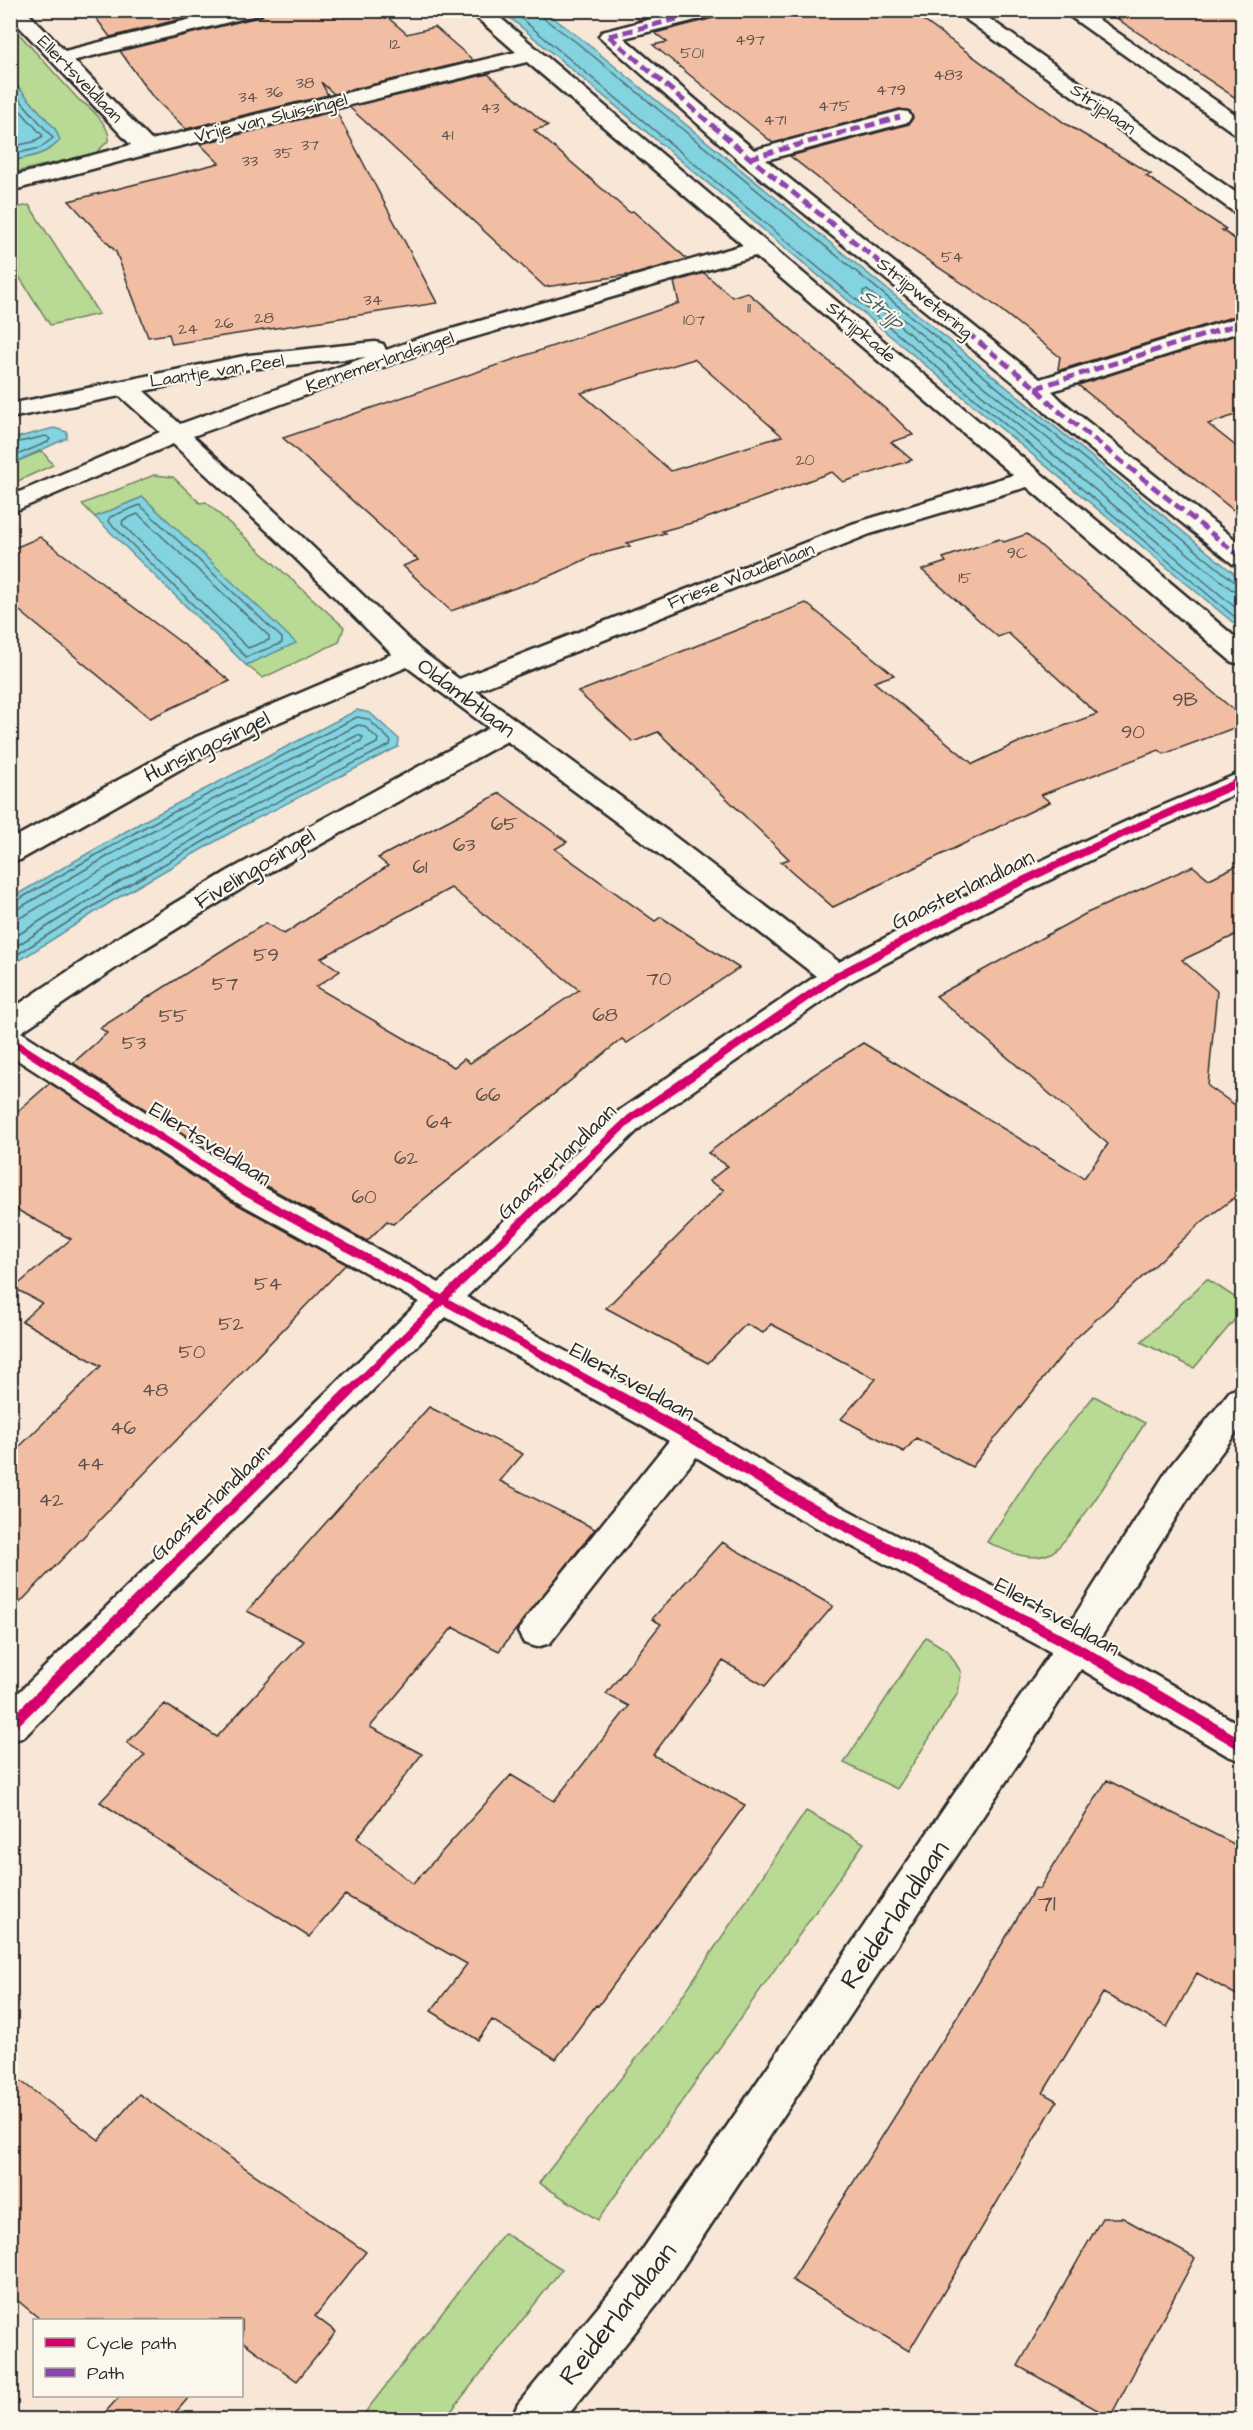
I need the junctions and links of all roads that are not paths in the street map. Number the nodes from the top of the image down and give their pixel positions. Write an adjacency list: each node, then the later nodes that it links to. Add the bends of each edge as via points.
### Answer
1 (254, 10): 8 (street)
2 (478, 10): 7 (street, Strijpkade)
3 (713, 10): 12 (street, Strijpwetering, via 609,36)
4 (963, 10): 14 (street, Strijplaan)
5 (1071, 10): 10 (street)
6 (10, 14): 8 (street, Ellertsveldlaan, via 22,18)
7 (531, 55): 11 (street, Vrije van Sluissingel); 15 (street, Strijpkade)
8 (60, 58): 11 (street, Ellertsveldlaan)
9 (900, 117): 12 (street)
10 (1242, 128)
11 (146, 148): 13 (street, Vrije van Sluissingel)
12 (750, 158): 19 (street, Strijpwetering)
13 (10, 184)
14 (1242, 207)
15 (759, 248): 17 (street, Kennemerlandsingel); 22 (street, Strijpkade, via 866,335)
16 (1242, 322): 19 (street)
17 (425, 344): 18 (street, Laantje van Peel, via 249,362); 21 (street, Kennemerlandsingel)
18 (124, 386): 20 (street, Laantje van Peel); 21 (street, Oldambtlaan)
19 (1036, 388): 24 (street, Strijpwetering, via 1054,408)
20 (10, 411)
21 (176, 434): 23 (street, Kennemerlandsingel); 25 (street, Oldambtlaan)
22 (1029, 478): 26 (street, Strijpkade); 27 (street, Friese Woudenlaan, via 861,529)
23 (10, 505)
24 (1242, 558)
25 (410, 656): 27 (street, Oldambtlaan); 30 (street, Hunsingosingel, via 206,743)
26 (1242, 656)
27 (457, 689): 28 (street, Oldambtlaan)
28 (508, 729): 31 (street, Oldambtlaan); 32 (street, Fivelingosingel, via 260,866 151,931)
29 (1242, 781): 31 (street, Gaasterlandlaan, via 984,900)
30 (10, 853)
31 (837, 976): 34 (street, Gaasterlandlaan, via 631,1118)
32 (10, 1025)
33 (10, 1041): 34 (street, Ellertsveldlaan, via 244,1191)
34 (444, 1300): 36 (street, Ellertsveldlaan); 39 (street, Gaasterlandlaan)
35 (1242, 1400): 38 (street, Reiderlandlaan, via 1181,1479)
36 (692, 1437): 37 (street); 38 (street, Ellertsveldlaan, via 793,1498)
37 (537, 1632)
38 (1075, 1647): 40 (street, Ellertsveldlaan); 41 (street, Reiderlandlaan, via 645,2286)
39 (10, 1726)
40 (1242, 1745)
41 (534, 2420)

